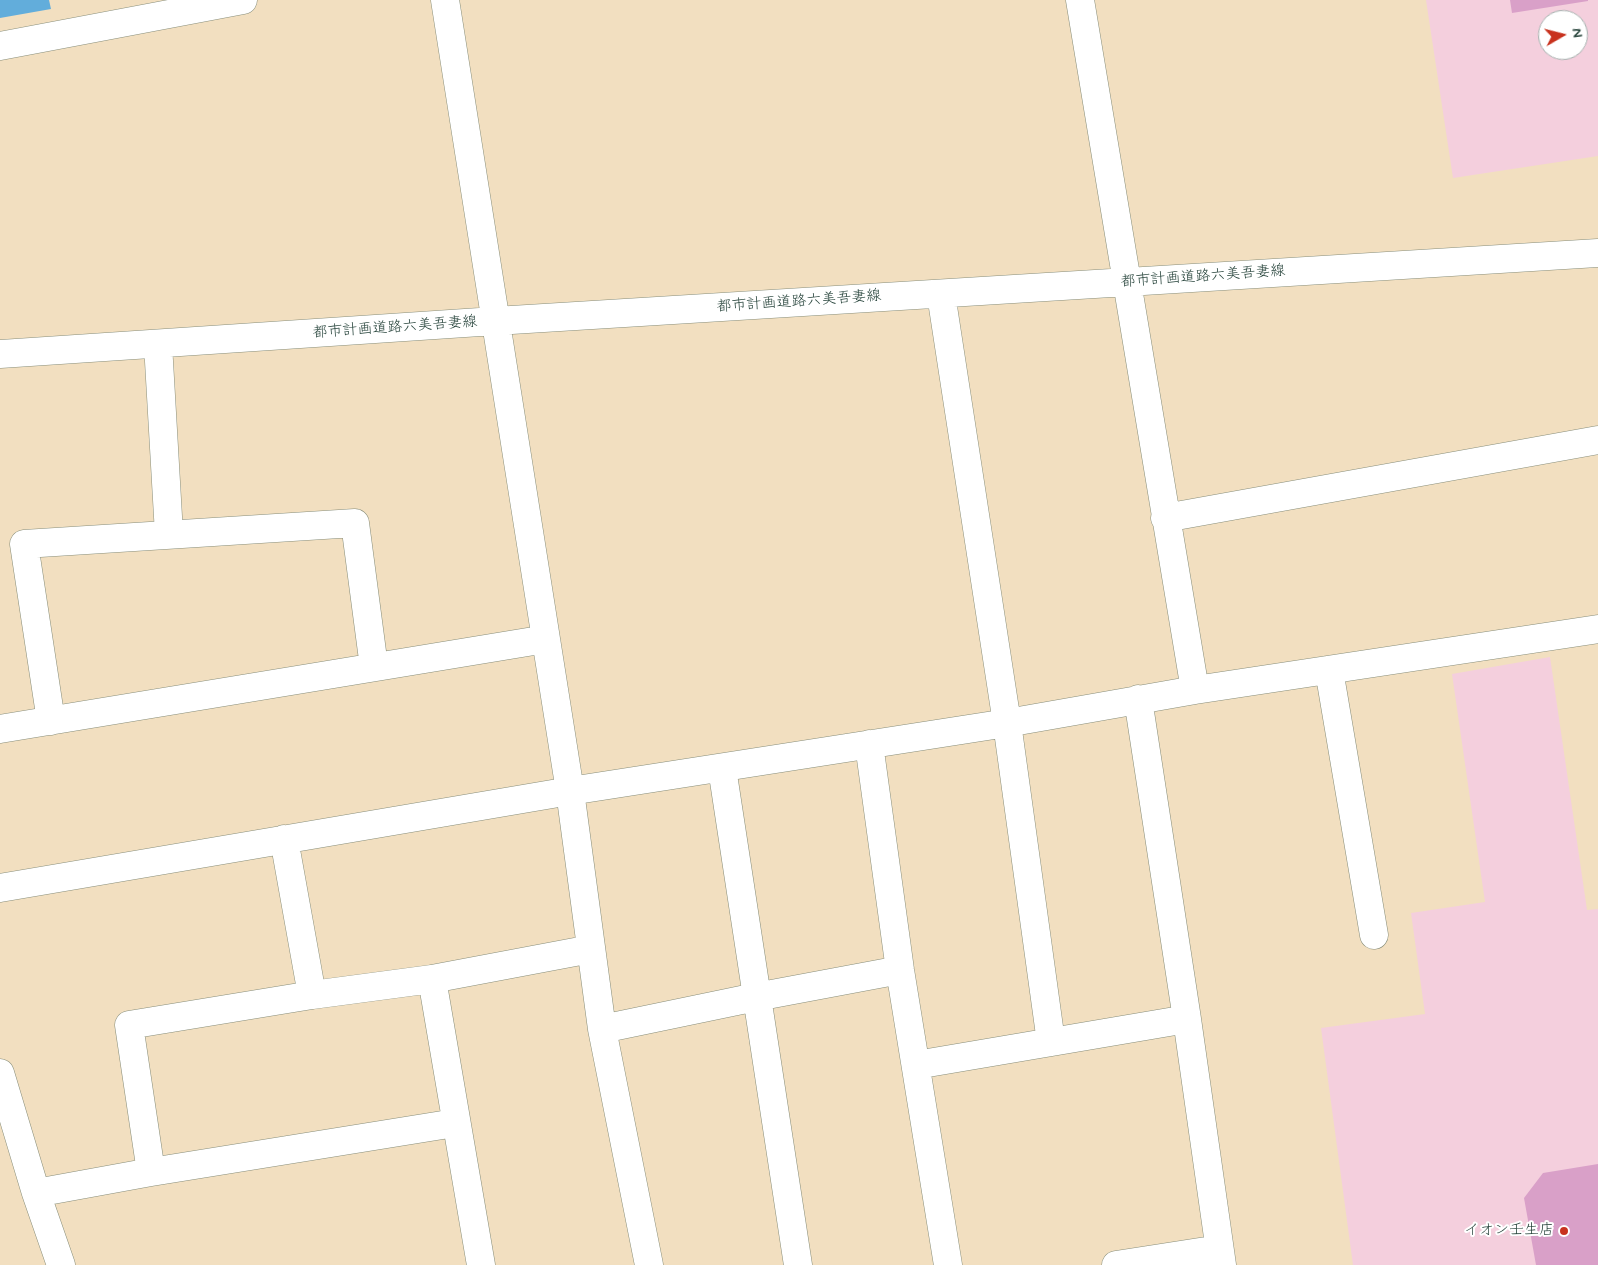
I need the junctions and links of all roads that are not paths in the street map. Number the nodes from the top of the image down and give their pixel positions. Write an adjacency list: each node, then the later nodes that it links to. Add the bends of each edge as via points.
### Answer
1 (242, 0): 4 (street)
2 (445, 0): 9 (street)
3 (1080, 0): 7 (street)
4 (187, 5): 5 (street)
5 (0, 46)
6 (1598, 253): 7 (street, 都市計画道路六美吾妻線)
7 (1127, 282): 8 (street, 都市計画道路六美吾妻線); 13 (street)
8 (941, 294): 9 (street, 都市計画道路六美吾妻線); 22 (street)
9 (495, 321): 10 (street, 都市計画道路六美吾妻線); 16 (street)
10 (158, 344): 11 (street, 都市計画道路六美吾妻線); 14 (street)
11 (0, 354)
12 (1598, 440): 13 (street)
13 (1165, 518): 19 (street)
14 (169, 534): 17 (street, via 355,523); 21 (street, via 24,544)
15 (1598, 629): 18 (street)
16 (546, 639): 17 (street); 26 (street)
17 (374, 667): 21 (street)
18 (1329, 670): 19 (street); 29 (street)
19 (1194, 690): 20 (street)
20 (1138, 699): 22 (street); 35 (street)
21 (51, 720): 23 (street)
22 (1007, 723): 24 (street); 37 (street)
23 (0, 729)
24 (869, 744): 25 (street); 31 (street)
25 (722, 768): 26 (street); 34 (street)
26 (570, 791): 27 (street); 30 (street)
27 (284, 840): 28 (street); 33 (street)
28 (0, 888)
29 (1374, 936)
30 (590, 949): 32 (street); 36 (street)
31 (900, 970): 34 (street); 38 (street)
32 (432, 979): 33 (street); 40 (street)
33 (312, 995): 41 (street, via 129,1025)
34 (756, 997): 36 (street); 47 (street)
35 (1187, 1019): 37 (street); 43 (street)
36 (602, 1029): 46 (street)
37 (1051, 1042): 38 (street)
38 (916, 1065): 48 (street)
39 (0, 1073): 42 (street)
40 (456, 1123): 41 (street); 45 (street)
41 (151, 1172): 42 (street)
42 (36, 1193): 44 (street)
43 (1221, 1257): 49 (street)
44 (61, 1265)
45 (481, 1265)
46 (649, 1265)
47 (798, 1265)
48 (948, 1265)
49 (1116, 1265)

